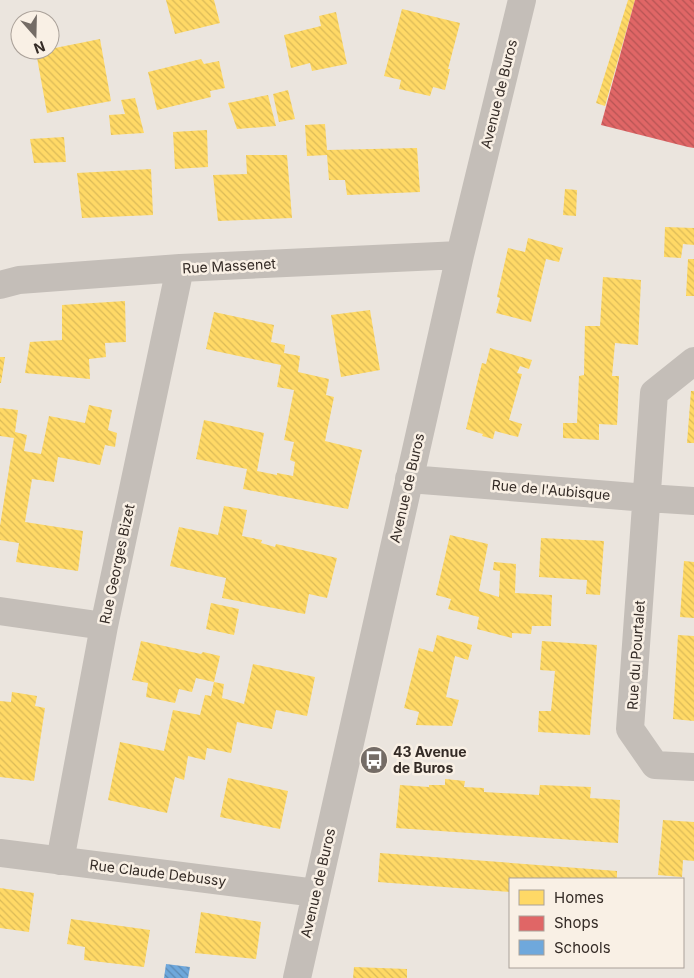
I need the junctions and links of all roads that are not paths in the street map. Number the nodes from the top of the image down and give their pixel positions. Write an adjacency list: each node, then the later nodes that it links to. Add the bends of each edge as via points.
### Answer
1 (522, 0): 2 (street, Avenue de Buros)
2 (460, 255): 3 (street, Rue Massenet); 6 (street, Avenue de Buros)
3 (180, 268): 4 (street, Rue Massenet, via 19,280); 10 (street, Rue Georges Bizet)
4 (0, 285)
5 (694, 361): 7 (street, via 654,393)
6 (409, 479): 7 (street, Rue de l'Aubisque); 14 (street, Avenue de Buros)
7 (647, 498): 8 (street, Rue de l'Aubisque); 11 (street, Rue du Pourtalet, via 630,729 655,765)
8 (694, 501)
9 (0, 611): 10 (street)
10 (104, 626): 13 (street, Rue Georges Bizet)
11 (694, 767)
12 (0, 853): 13 (street, Rue Claude Debussy)
13 (60, 861): 14 (street, Rue Claude Debussy)
14 (316, 893): 15 (street, Avenue de Buros)
15 (297, 978)

